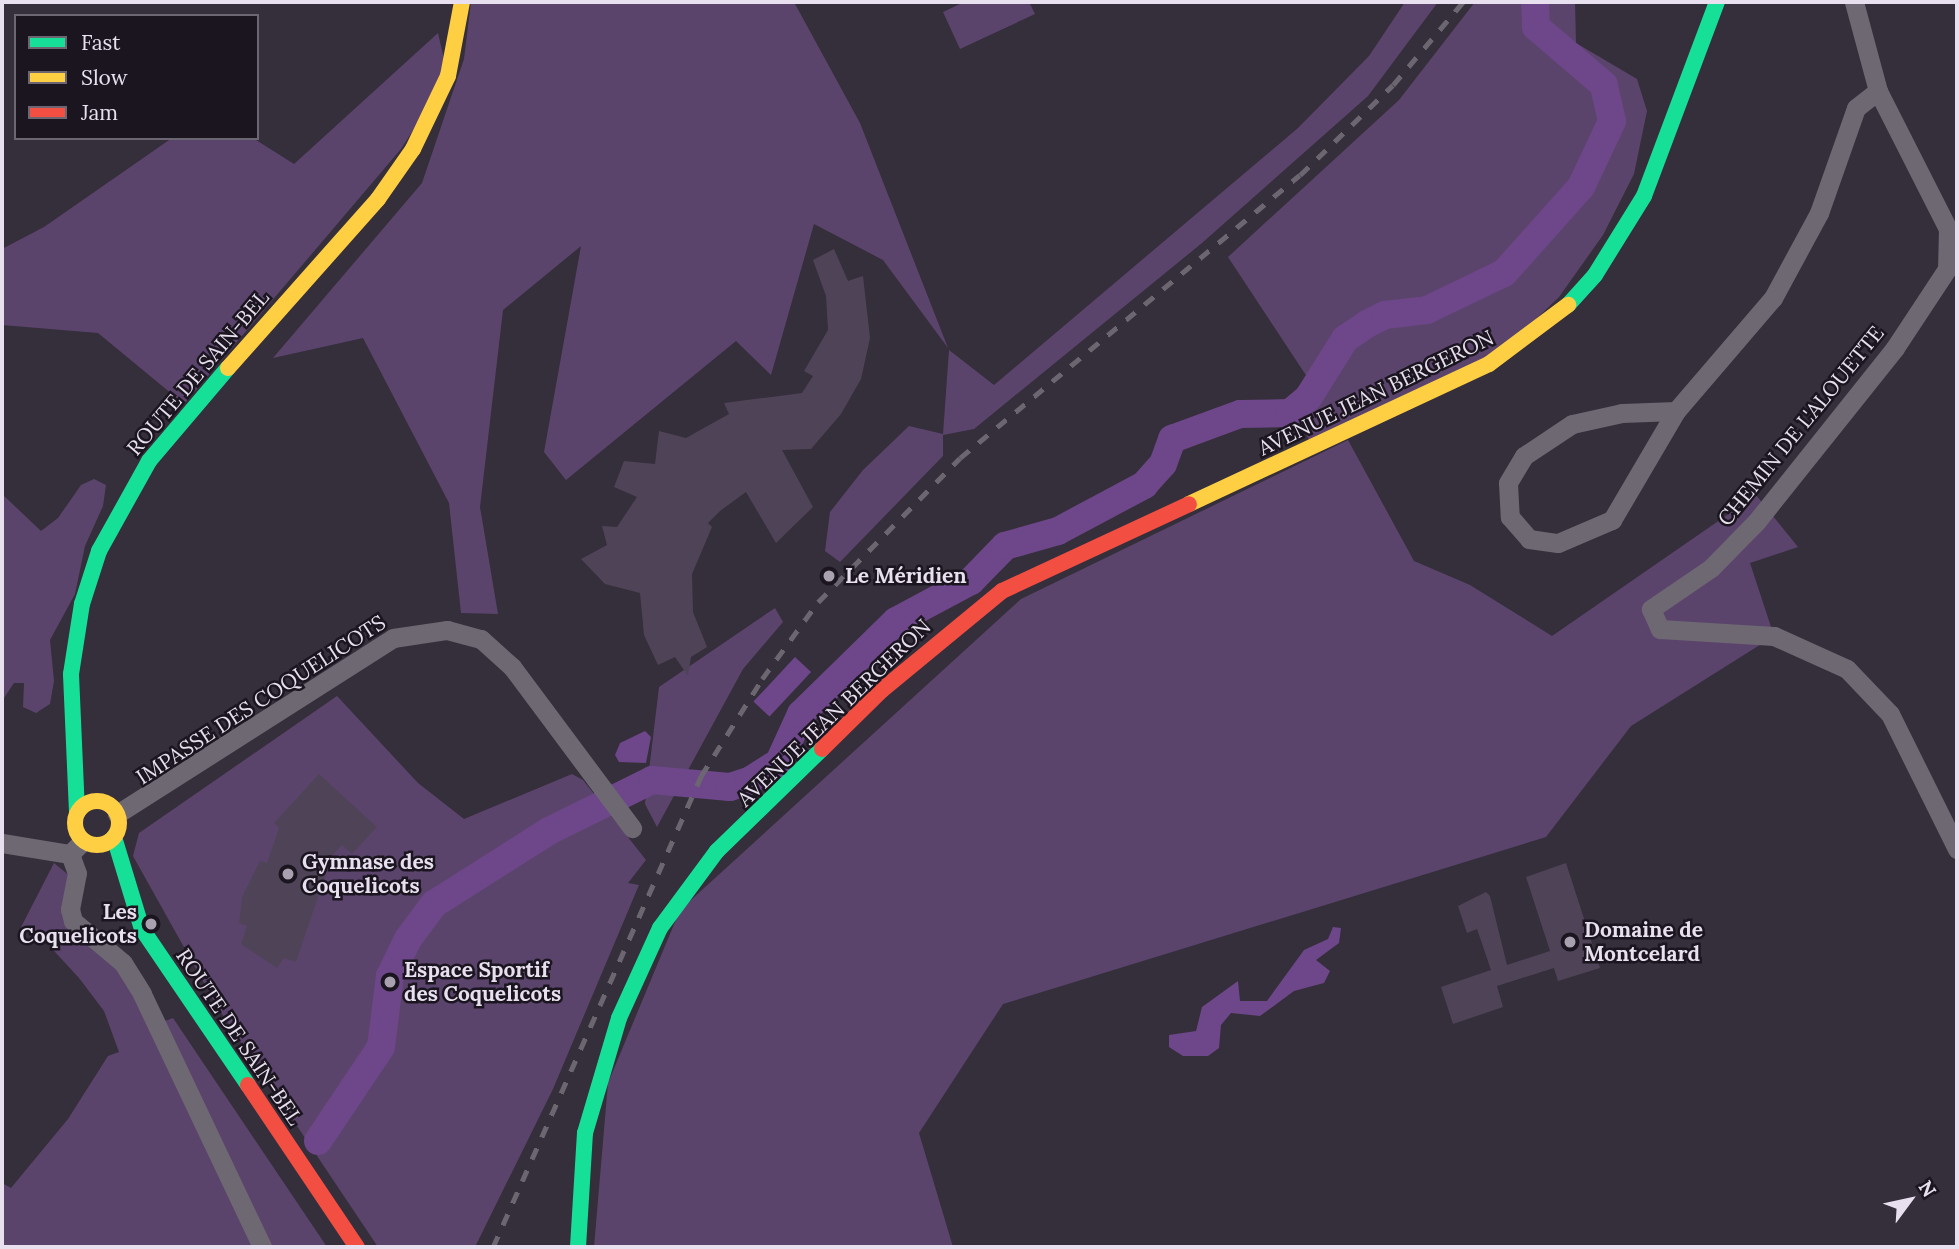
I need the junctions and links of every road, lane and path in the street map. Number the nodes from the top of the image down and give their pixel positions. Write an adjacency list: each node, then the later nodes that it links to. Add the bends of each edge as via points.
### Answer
1 (462, 2): 8 (main road, ROUTE DE SAIN-BEL, via 448,76 414,149 378,199 174,428 131,491 99,551 82,604 71,674)
2 (475, 2): 7 (main road, ROUTE DE SAIN-BEL, via 456,85 410,178 178,440 131,510 109,559 86,646 82,748)
3 (1717, 2): 18 (main road, AVENUE JEAN BERGERON, via 1644,196 1595,275 1559,314 1489,364 1036,577 704,868 647,952 603,1065 578,1181)
4 (1854, 2): 5 (street, CHEMIN DE L'ALOUETTE)
5 (1878, 91): 6 (street, via 1856,108 1819,213 1773,298); 14 (street, CHEMIN DE L'ALOUETTE, via 1948,229 1947,269 1895,348 1758,521 1711,568 1651,609 1660,629 1774,636 1847,669 1890,714)
6 (1676, 411): 6 (street, via 1612,520 1558,544 1529,539 1510,517 1508,483 1524,456 1572,424 1622,413)
7 (95, 801): 8 (main road); 9 (main road)
8 (77, 812): 13 (main road, via 75,829)
9 (117, 814): 10 (street, IMPASSE DES COQUELICOTS, via 138,806 393,638 426,631 481,639 512,667); 11 (main road)
10 (632, 828)
11 (114, 837): 13 (main road); 17 (main road, ROUTE DE SAIN-BEL, via 142,929)
12 (2, 844): 13 (street)
13 (83, 847): 15 (street, via 70,909 73,921 123,963 142,994); 16 (main road, ROUTE DE SAIN-BEL, via 131,932)
14 (1957, 849)
15 (262, 1247)
16 (342, 1247)
17 (357, 1247)
18 (578, 1247)

